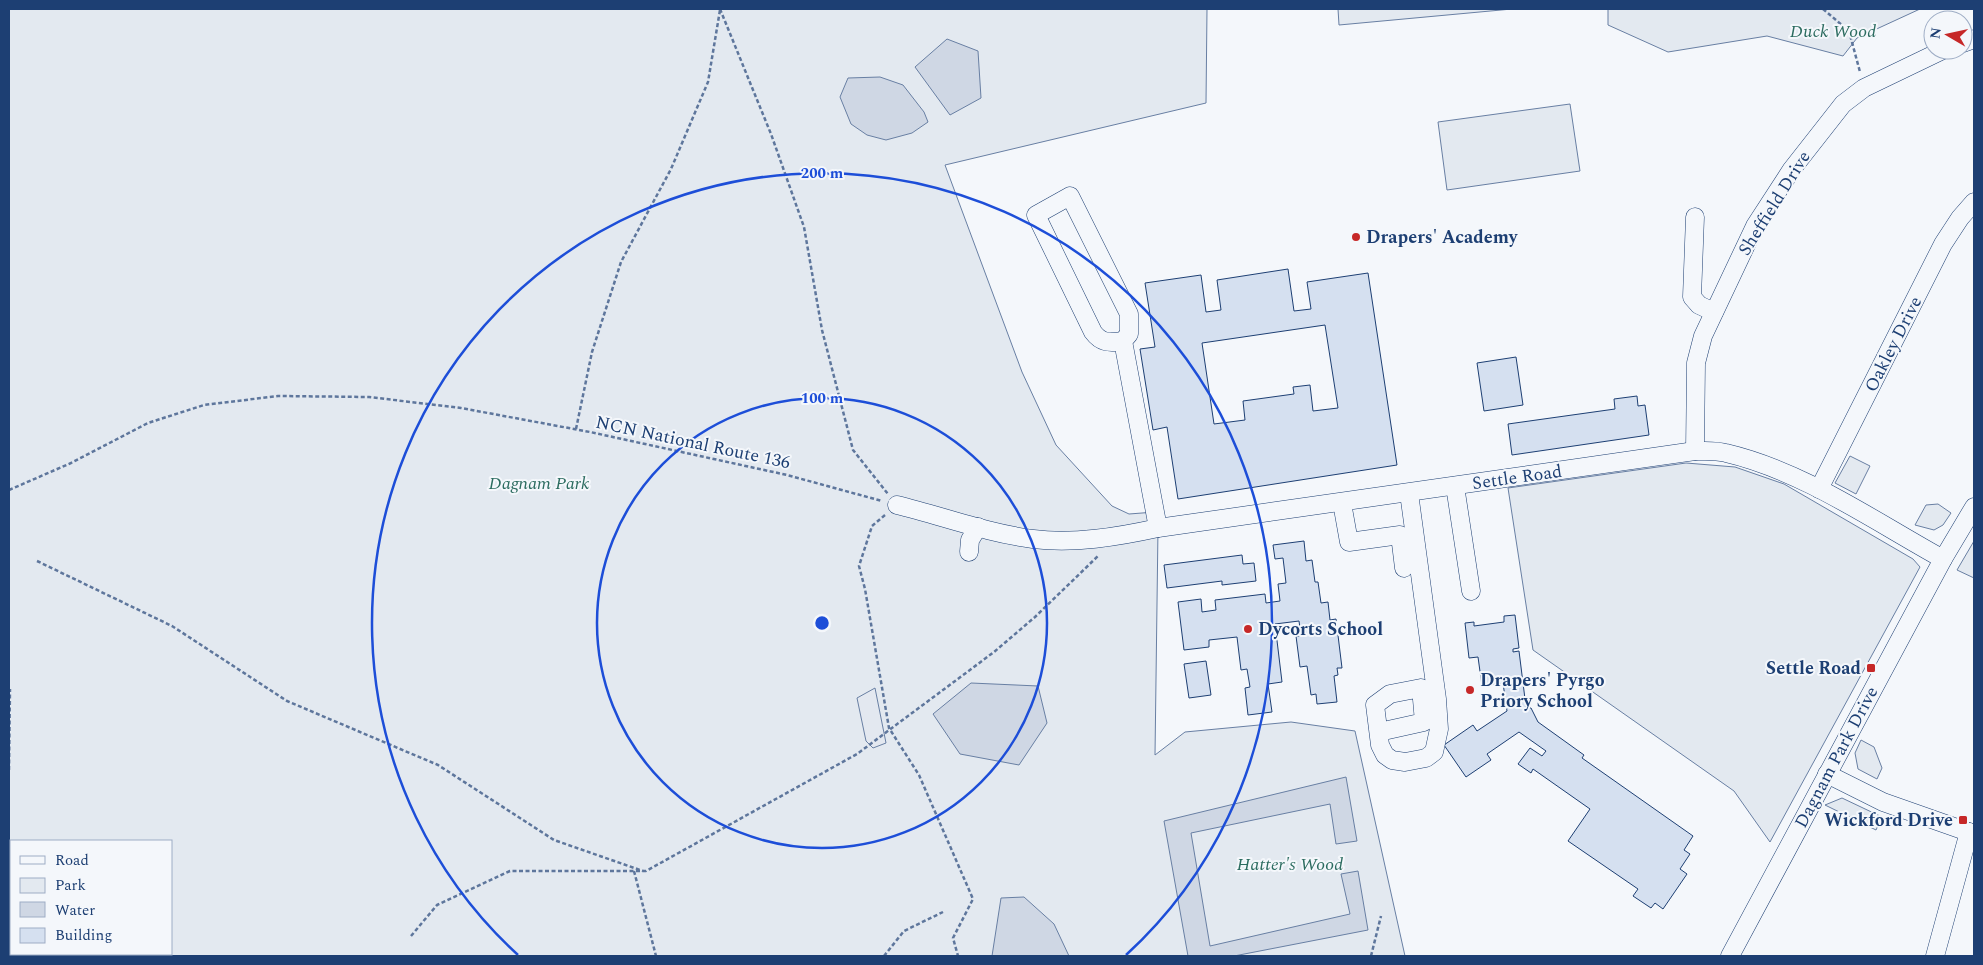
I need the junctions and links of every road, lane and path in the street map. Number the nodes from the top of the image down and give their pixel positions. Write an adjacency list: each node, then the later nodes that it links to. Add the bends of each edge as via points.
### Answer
1 (721, 9): 9 (path, via 708,82 671,168 621,262 592,352); 16 (path, via 804,227 822,330 853,450)
2 (1823, 9): 4 (path, via 1848,31)
3 (1923, 60): 4 (street, Sheffield Drive)
4 (1864, 88): 7 (street, Sheffield Drive, via 1842,104 1792,169 1755,226)
5 (1974, 202): 12 (street, Oakley Drive, via 1943,244)
6 (1695, 218): 7 (street, via 1692,296 1699,305)
7 (1714, 312): 10 (street, Sheffield Drive, via 1703,336 1696,364)
8 (1123, 341): 8 (street, via 1099,340 1092,332 1036,216 1070,196 1129,314 1129,334); 19 (street)
9 (576, 429): 13 (path, NCN National Route 136, via 462,408 369,397 278,396 204,404 148,423 71,463); 16 (path, NCN National Route 136, via 787,475)
10 (1695, 451): 11 (street, Settle Road); 12 (street, Settle Road, via 1724,452 1758,462)
11 (1455, 486): 14 (street, Settle Road); 25 (street)
12 (1819, 489): 22 (street, Settle Road)
13 (9, 490)
14 (1409, 493): 15 (street, Settle Road); 27 (street, via 1437,700 1438,743 1426,758 1405,762 1392,760 1380,745)
15 (1342, 503): 19 (street, Settle Road); 24 (street, via 1349,542 1400,535)
16 (897, 505): 18 (street, Settle Road); 38 (path, via 872,526 859,566 889,728 919,776 973,899 954,938)
17 (1974, 507): 22 (street, Dagnam Park Drive)
18 (978, 527): 20 (street, Settle Road, via 1035,539); 21 (street, via 970,540)
19 (1158, 528): 20 (street, Settle Road)
20 (1117, 537): 32 (path, via 1028,623 857,754)
21 (969, 552)
22 (1943, 558): 29 (street, Dagnam Park Drive)
23 (37, 561): 32 (path, via 172,626 287,701 438,765 554,840)
24 (1404, 568)
25 (1472, 592)
26 (10, 689): 28 (path)
27 (1379, 732): 27 (street, via 1424,722 1421,688 1390,694 1375,705)
28 (9, 770)
29 (1827, 774): 30 (street, via 1883,802); 40 (street, Dagnam Park Drive)
30 (1972, 833): 41 (street)
31 (634, 871): 32 (path); 35 (path, via 510,871 437,904); 36 (path)
32 (646, 872)
33 (943, 912): 37 (path, via 904,931)
34 (1381, 916): 39 (path)
35 (411, 936)
36 (656, 956)
37 (884, 956)
38 (958, 956)
39 (1371, 956)
40 (1730, 956)
41 (1935, 956)

